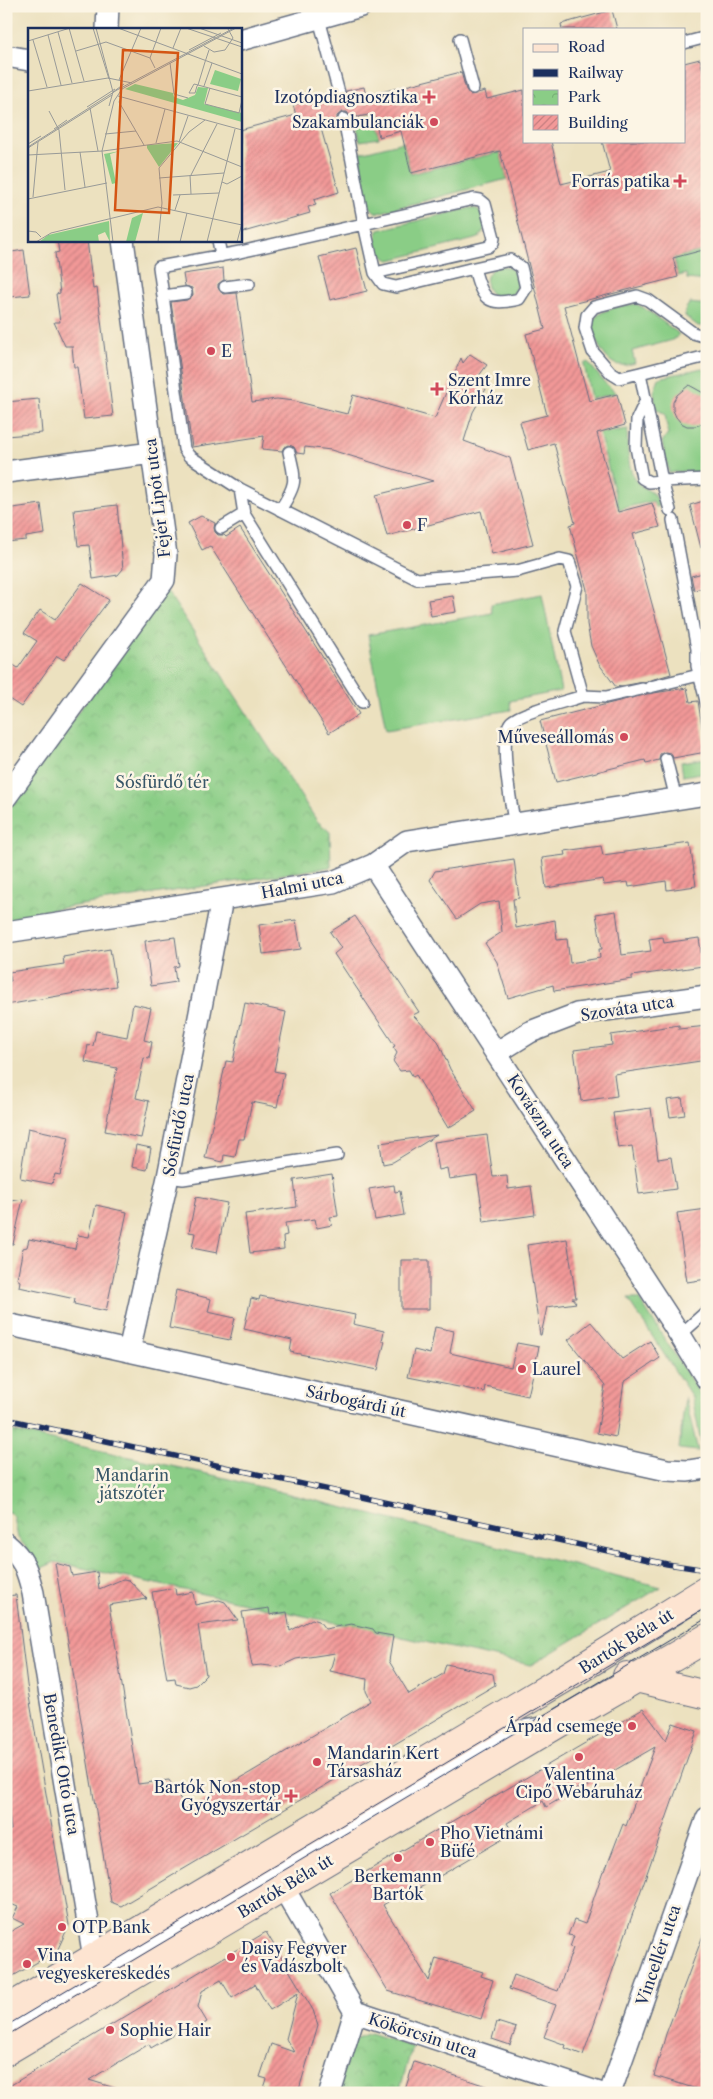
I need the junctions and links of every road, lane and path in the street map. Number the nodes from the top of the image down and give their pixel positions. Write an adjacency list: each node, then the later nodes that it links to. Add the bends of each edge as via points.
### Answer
1 (108, 6): 5 (street)
2 (361, 6): 3 (street)
3 (340, 9): 4 (street)
4 (319, 19): 8 (street); 13 (lane)
5 (107, 28)
6 (707, 37): 9 (lane)
7 (460, 39): 12 (lane)
8 (241, 40)
9 (686, 42)
10 (6, 56): 11 (street)
11 (28, 60)
12 (473, 88)
13 (339, 93)
14 (344, 120): 15 (lane)
15 (364, 224): 18 (lane); 20 (lane); 20 (lane, via 474,199 485,204 494,238 488,247)
16 (123, 241): 30 (street, Fejér Lipót utca)
17 (218, 241): 18 (lane)
18 (221, 256): 24 (lane, via 159,267)
19 (474, 268): 19 (lane, via 480,291 488,299 503,303 520,299 526,288 521,267 510,260); 20 (lane, via 396,287 383,284)
20 (375, 273)
21 (249, 284): 22 (lane)
22 (225, 287)
23 (186, 293): 24 (lane)
24 (163, 296): 34 (lane, via 184,449 189,456)
25 (707, 337): 27 (lane, via 693,333 648,300 637,296 594,307 587,315 585,328 592,352 619,378)
26 (707, 356): 27 (lane)
27 (640, 373): 28 (lane)
28 (646, 400): 33 (lane); 33 (lane, via 637,419 636,447 642,478 649,482)
29 (288, 452): 35 (lane, via 296,478)
30 (152, 453): 31 (street); 44 (street, Fejér Lipót utca, via 166,555 164,580)
31 (6, 472)
32 (707, 479): 33 (lane)
33 (662, 481): 38 (lane, via 697,649)
34 (240, 489): 35 (lane); 36 (lane)
35 (280, 510): 39 (lane, via 417,579 518,571 560,559 569,561 577,586 565,631)
36 (244, 514): 37 (lane); 40 (lane)
37 (221, 528)
38 (699, 675): 39 (lane, via 606,697); 41 (lane)
39 (583, 696): 46 (lane, via 520,716 510,723 505,749)
40 (362, 702)
41 (707, 705)
42 (666, 759): 45 (lane)
43 (707, 794): 45 (street, Halmi utca)
44 (6, 798)
45 (676, 799): 46 (street, Halmi utca)
46 (514, 824): 47 (street, Halmi utca, via 407,841)
47 (373, 865): 48 (street, Halmi utca, via 333,882); 51 (street, Kovászna utca)
48 (222, 899): 49 (street, Halmi utca); 53 (street, Sósfürdő utca)
49 (6, 932)
50 (707, 996): 51 (street, Szováta utca, via 577,1014 530,1032)
51 (496, 1053): 56 (street, Kovászna utca)
52 (337, 1155): 53 (lane, via 184,1179)
53 (168, 1177): 57 (street, Sósfürdő utca)
54 (707, 1311): 56 (lane)
55 (6, 1324): 57 (street, Sárbogárdi út)
56 (680, 1335): 58 (street, Kovászna utca)
57 (129, 1351): 59 (street, Sárbogárdi út, via 667,1470 688,1471)
58 (707, 1379)
59 (706, 1467)
60 (6, 1544): 71 (street, Benedikt Ottó utca, via 20,1555 33,1593)
61 (705, 1590): 63 (main road, Bartók Béla út)
62 (707, 1638): 64 (main road, Bartók Béla út)
63 (570, 1675): 64 (main road, via 615,1674); 65 (main road, Bartók Béla út)
64 (638, 1678): 66 (main road); 67 (main road, Bartók Béla út)
65 (544, 1690): 68 (lane, Bartók Béla út); 71 (main road, Bartók Béla út)
66 (707, 1695)
67 (564, 1720): 68 (lane, Bartók Béla út); 70 (main road, Bartók Béla út)
68 (518, 1727): 74 (lane, Bartók Béla út)
69 (707, 1818): 78 (street, Vincellér utca)
70 (283, 1887): 73 (street, Kökörcsin utca); 75 (main road, Bartók Béla út)
71 (94, 1958): 72 (main road, Bartók Béla út)
72 (6, 2010)
73 (355, 2012): 76 (street); 77 (street, Kökörcsin utca)
74 (6, 2031)
75 (6, 2051)
76 (330, 2093)
77 (599, 2093)
78 (610, 2093)

